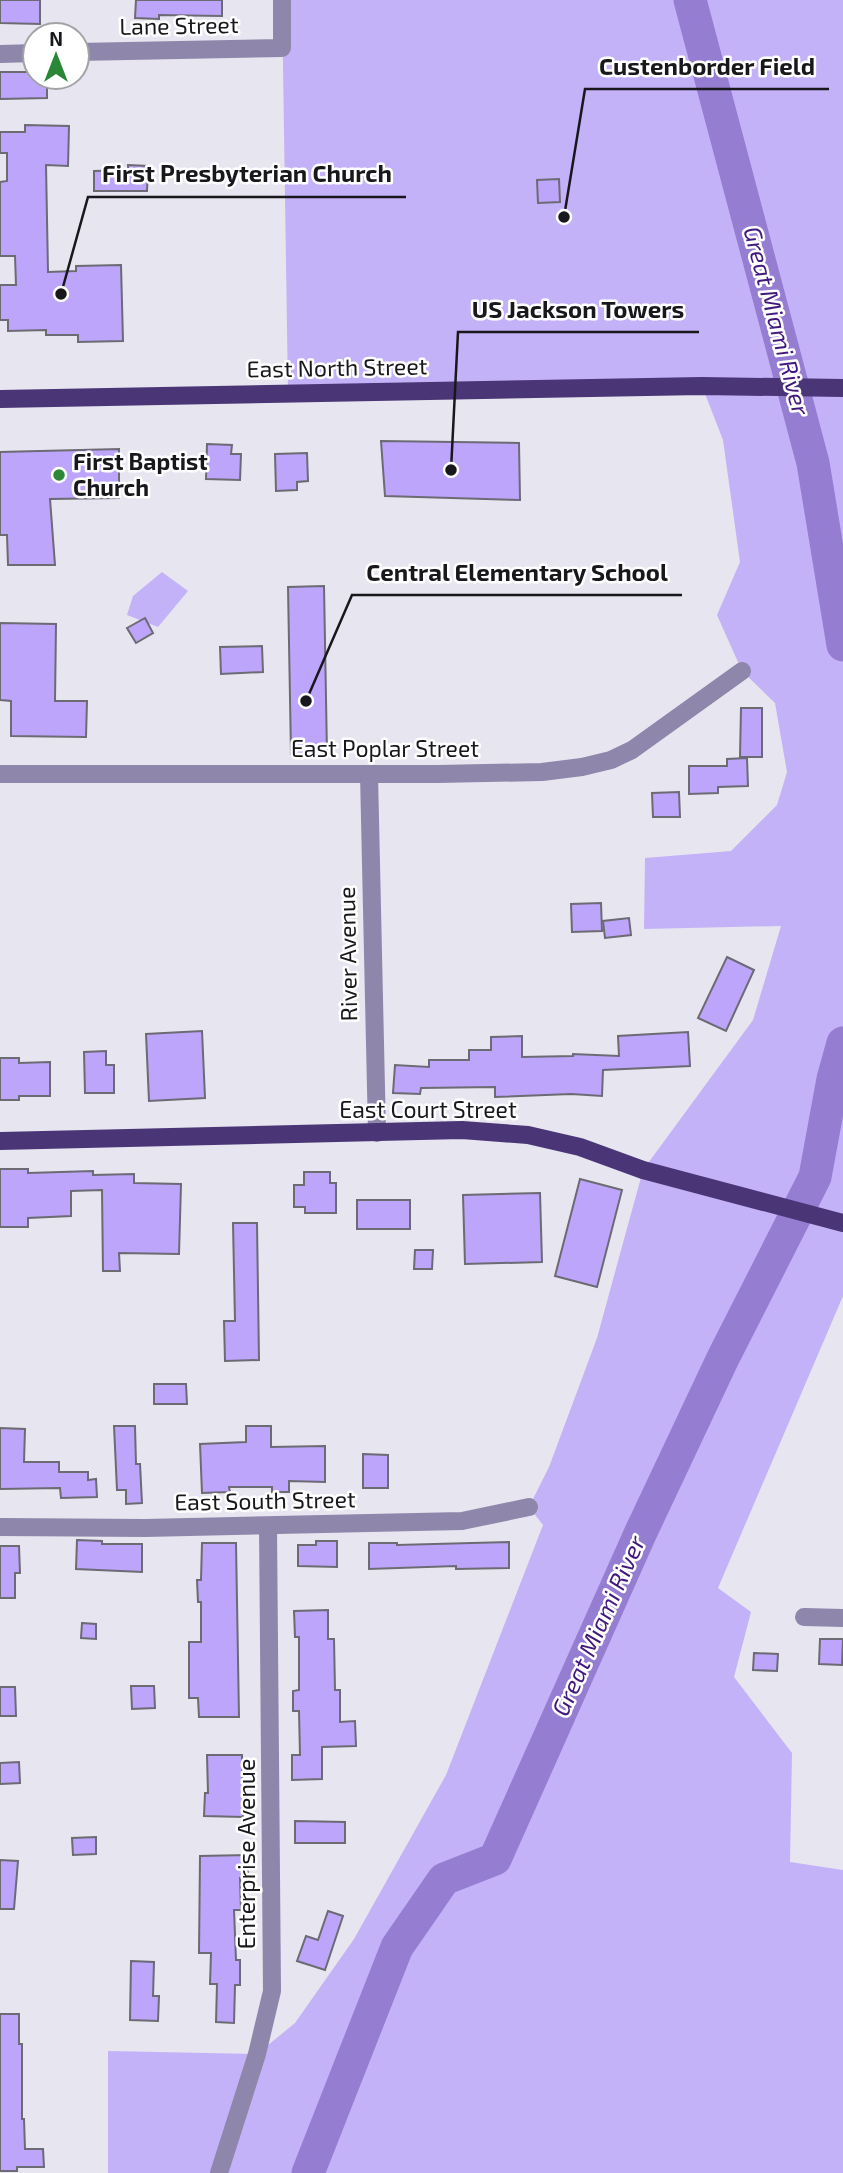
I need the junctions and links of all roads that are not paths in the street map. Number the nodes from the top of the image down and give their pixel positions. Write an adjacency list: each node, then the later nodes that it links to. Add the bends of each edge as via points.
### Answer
1 (282, 0): 2 (street, Lane Street, via 282,48)
2 (91, 52)
3 (21, 53): 4 (street)
4 (0, 54)
5 (843, 388): 6 (main road, East North Street, via 702,386)
6 (0, 398)
7 (742, 671): 9 (street, East Poplar Street, via 632,750 611,760 542,772)
8 (0, 774): 9 (street, East Poplar Street)
9 (369, 774): 10 (street, River Avenue)
10 (377, 1133): 11 (main road, East Court Street); 12 (main road, East Court Street, via 463,1130 528,1135)
11 (0, 1141)
12 (843, 1223)
13 (529, 1507): 14 (street, East South Street, via 463,1521)
14 (268, 1526): 15 (street, East South Street); 18 (street, Enterprise Avenue, via 272,1991)
15 (0, 1527)
16 (804, 1617): 17 (street)
17 (843, 1618)
18 (219, 2173)

